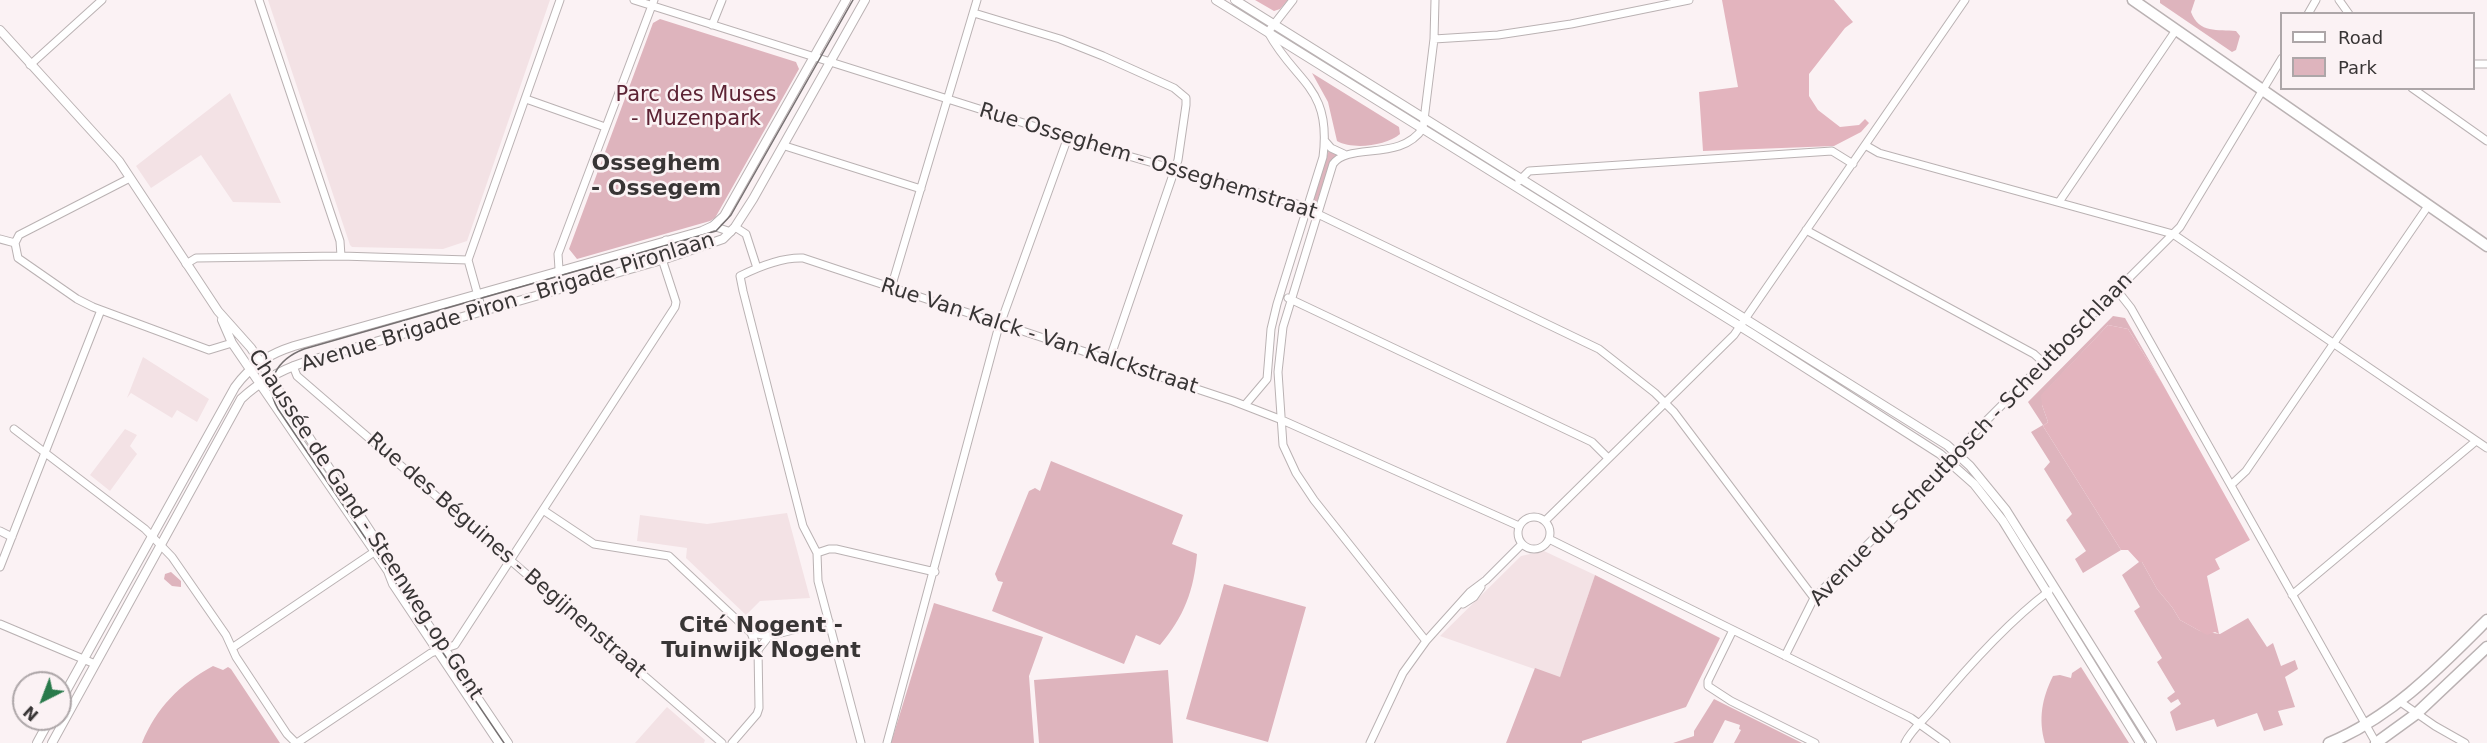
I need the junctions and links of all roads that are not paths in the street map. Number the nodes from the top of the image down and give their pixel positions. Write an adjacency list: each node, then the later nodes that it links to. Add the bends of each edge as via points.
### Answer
1 (102, 0): 26 (street)
2 (259, 0): 57 (street, via 340,242)
3 (560, 0): 29 (street)
4 (634, 0): 16 (street, Rue Osseghem - Osseghemstraat)
5 (722, 0): 18 (street)
6 (846, 0): 23 (street, Avenue Brigade Piron - Brigade Pironlaan)
7 (864, 0): 25 (street, Avenue Brigade Piron - Brigade Pironlaan)
8 (977, 0): 17 (street)
9 (1216, 0): 19 (street)
10 (1235, 0): 19 (street)
11 (1293, 0): 19 (street)
12 (1436, 0): 22 (street)
13 (1689, 0): 22 (street, via 1571,24)
14 (1965, 0): 38 (street)
15 (2133, 0): 21 (main road)
16 (652, 3): 18 (street, Rue Osseghem - Osseghemstraat); 32 (street)
17 (974, 13): 30 (street); 41 (street, via 1060,39 1181,92 1186,105)
18 (712, 25): 23 (street, Rue Osseghem - Osseghemstraat)
19 (1271, 28): 31 (street); 33 (street); 35 (street, via 1276,46 1317,98)
20 (0, 30): 26 (street, Chaussée de Gand - Steenweg op Gent)
21 (2176, 30): 27 (main road); 45 (street)
22 (1434, 39): 31 (street)
23 (814, 57): 25 (street, Rue Osseghem - Osseghemstraat); 49 (street, Avenue Brigade Piron - Brigade Pironlaan, via 724,216)
24 (2280, 61): 27 (street, Avenue du Scheutbosch - Scheutboschlaan)
25 (830, 62): 30 (street, Rue Osseghem - Osseghemstraat); 37 (street, Avenue Brigade Piron - Brigade Pironlaan)
26 (30, 64): 42 (street, Chaussée de Gand - Steenweg op Gent)
27 (2263, 89): 46 (main road); 52 (street, Avenue du Scheutbosch - Scheutboschlaan)
28 (2415, 90): 36 (street)
29 (526, 99): 32 (street); 58 (street)
30 (948, 100): 34 (street, Rue Osseghem - Osseghemstraat); 44 (street)
31 (1424, 117): 33 (street); 43 (street)
32 (605, 127): 62 (street, via 558,254)
33 (1422, 128): 39 (street, via 1417,137 1391,148); 43 (street)
34 (1068, 137): 41 (street, Rue Osseghem - Osseghemstraat); 72 (street)
35 (1325, 141): 39 (street); 47 (street)
36 (2487, 141)
37 (784, 146): 44 (street); 50 (street, Avenue Brigade Piron - Brigade Pironlaan)
38 (1865, 146): 40 (street); 45 (street)
39 (1344, 154): 48 (street, via 1333,164)
40 (1852, 164): 43 (street, via 1832,151 1529,171); 51 (street)
41 (1175, 170): 47 (street, Rue Osseghem - Osseghemstraat); 77 (street)
42 (130, 178): 55 (street, via 19,235); 60 (street, Chaussée de Gand - Steenweg op Gent)
43 (1518, 182): 71 (street); 73 (street)
44 (921, 189): 63 (street)
45 (2059, 202): 52 (street)
46 (2428, 206): 56 (main road); 75 (street)
47 (1306, 208): 48 (street, Rue Osseghem - Osseghemstraat); 66 (street)
48 (1317, 213): 67 (street); 83 (street, Rue Osseghem - Osseghemstraat, via 1599,349)
49 (713, 226): 50 (street); 54 (street, Avenue Brigade Piron - Brigade Pironlaan)
50 (733, 230): 59 (street, Avenue Brigade Piron - Brigade Pironlaan, via 723,239); 61 (street, via 746,234)
51 (1806, 230): 71 (street); 78 (street)
52 (2173, 234): 64 (street, Avenue du Scheutbosch - Scheutboschlaan); 75 (street)
53 (0, 239): 55 (street)
54 (666, 240): 59 (street); 62 (street, Avenue Brigade Piron - Brigade Pironlaan)
55 (15, 243): 68 (street, via 18,258 77,299)
56 (2487, 246)
57 (340, 256): 58 (street); 60 (street, via 196,258)
58 (468, 260): 65 (street)
59 (662, 260): 69 (street, Avenue Brigade Piron - Brigade Pironlaan); 94 (street, via 675,307)
60 (186, 264): 70 (street, Chaussée de Gand - Steenweg op Gent)
61 (756, 268): 63 (street, Rue Van Kalck - Van Kalckstraat, via 803,258); 104 (street, via 740,276 803,526)
62 (559, 269): 65 (street, Avenue Brigade Piron - Brigade Pironlaan)
63 (891, 288): 72 (street, Rue Van Kalck - Van Kalckstraat)
64 (2116, 289): 78 (street, Avenue du Scheutbosch - Scheutboschlaan); 93 (street, via 2131,308)
65 (477, 293): 69 (street); 76 (street, Avenue Brigade Piron - Brigade Pironlaan, via 294,346)
66 (1280, 295): 67 (street); 84 (street, via 1267,379)
67 (1290, 299): 85 (street, via 1279,348); 91 (street, via 1592,442)
68 (101, 310): 74 (street, via 209,350); 90 (street)
69 (482, 310): 79 (street, Avenue Brigade Piron - Brigade Pironlaan)
70 (218, 311): 74 (street, Chaussée de Gand - Steenweg op Gent); 76 (street, Chaussée de Gand - Steenweg op Gent)
71 (1746, 318): 73 (street); 89 (street)
72 (1000, 324): 77 (street, Rue Van Kalck - Van Kalckstraat); 107 (street)
73 (1740, 326): 83 (street); 92 (street)
74 (232, 343): 80 (street, Chaussée de Gand - Steenweg op Gent)
75 (2334, 344): 87 (street); 93 (street, via 2246,471)
76 (259, 361): 80 (street, Avenue Brigade Piron - Brigade Pironlaan); 81 (street, Chaussée de Gand - Steenweg op Gent)
77 (1109, 361): 84 (street, Rue Van Kalck - Van Kalckstraat)
78 (2044, 363): 89 (street, Avenue du Scheutbosch - Scheutboschlaan)
79 (293, 366): 81 (street, Avenue Brigade Piron - Brigade Pironlaan); 105 (street, Rue des Béguines - Begijnenstraat, via 297,376)
80 (250, 369): 82 (street, Chaussée de Gand - Steenweg op Gent); 99 (street, Avenue Brigade Piron - Brigade Pironlaan, via 235,387)
81 (269, 378): 82 (street, Avenue Brigade Piron - Brigade Pironlaan); 103 (street, Chaussée de Gand - Steenweg op Gent)
82 (260, 383): 102 (street, Avenue Brigade Piron - Brigade Pironlaan, via 241,399); 103 (street, Chaussée de Gand - Steenweg op Gent)
83 (1664, 402): 91 (street); 111 (street, Rue Osseghem - Osseghemstraat)
84 (1245, 405): 85 (street, Rue Van Kalck - Van Kalckstraat)
85 (1282, 420): 96 (street, Rue Van Kalck - Van Kalckstraat); 118 (street, via 1283,445 1302,483)
86 (14, 429): 90 (street)
87 (2476, 441): 88 (street); 110 (street)
88 (2487, 448)
89 (1956, 453): 92 (street, Avenue du Scheutbosch - Scheutboschlaan); 108 (street, via 2006,510)
90 (46, 454): 98 (street); 99 (street)
91 (1608, 458): 95 (street)
92 (1949, 461): 109 (street, via 1990,502); 111 (street, Avenue du Scheutbosch - Scheutboschlaan)
93 (2231, 485): 110 (street)
94 (543, 510): 105 (street); 116 (street, via 594,544 669,556)
95 (1545, 521): 96 (street, via 1534,517); 100 (street, via 1550,529)
96 (1520, 526): 101 (street)
97 (0, 531): 98 (street)
98 (12, 537): 106 (street)
99 (152, 537): 102 (street); 124 (street, Avenue Brigade Piron - Brigade Pironlaan)
100 (1549, 539): 101 (street, via 1540,548); 115 (street)
101 (1522, 544): 118 (street, via 1470,592)
102 (161, 546): 120 (street); 125 (street, Avenue Brigade Piron - Brigade Pironlaan)
103 (377, 550): 120 (street); 121 (street, Chaussée de Gand - Steenweg op Gent)
104 (817, 553): 107 (street, via 836,549); 113 (street, via 818,581)
105 (511, 559): 121 (street, via 454,645); 137 (street, Rue des Béguines - Begijnenstraat)
106 (0, 567)
107 (934, 572): 140 (street)
108 (2054, 587): 109 (street); 126 (street)
109 (2046, 593): 127 (street); 131 (street)
110 (2292, 594): 132 (street)
111 (1814, 598): 123 (street, Avenue du Scheutbosch - Scheutboschlaan)
112 (2487, 620): 129 (main road)
113 (829, 621): 117 (street); 139 (street)
114 (0, 624): 124 (street)
115 (1733, 630): 123 (street); 142 (street, via 1708,686)
116 (751, 633): 117 (street); 122 (street)
117 (769, 636): 122 (street)
118 (1426, 641): 141 (street, via 1403,673)
119 (2487, 647): 130 (main road)
120 (232, 648): 134 (street, via 287,734)
121 (442, 649): 134 (street); 135 (street, Chaussée de Gand - Steenweg op Gent); 136 (street, Chaussée de Gand - Steenweg op Gent)
122 (759, 650): 138 (street, via 759,708)
123 (1785, 656): 131 (street)
124 (83, 660): 125 (street); 128 (street, Avenue Brigade Piron - Brigade Pironlaan)
125 (95, 664): 133 (street, Avenue Brigade Piron - Brigade Pironlaan)
126 (2104, 666): 127 (street); 146 (street)
127 (2096, 671): 145 (street)
128 (72, 680)
129 (2399, 701): 130 (street); 132 (main road)
130 (2416, 714): 148 (main road); 149 (street)
131 (1919, 723): 143 (street); 144 (street)
132 (2366, 724): 147 (main road); 148 (street)
133 (52, 743)
134 (297, 743)
135 (499, 743)
136 (508, 743)
137 (722, 743)
138 (732, 743)
139 (861, 743)
140 (887, 743)
141 (1370, 743)
142 (1815, 743)
143 (1905, 743)
144 (1946, 743)
145 (2140, 743)
146 (2152, 743)
147 (2330, 743)
148 (2376, 743)
149 (2466, 743)

